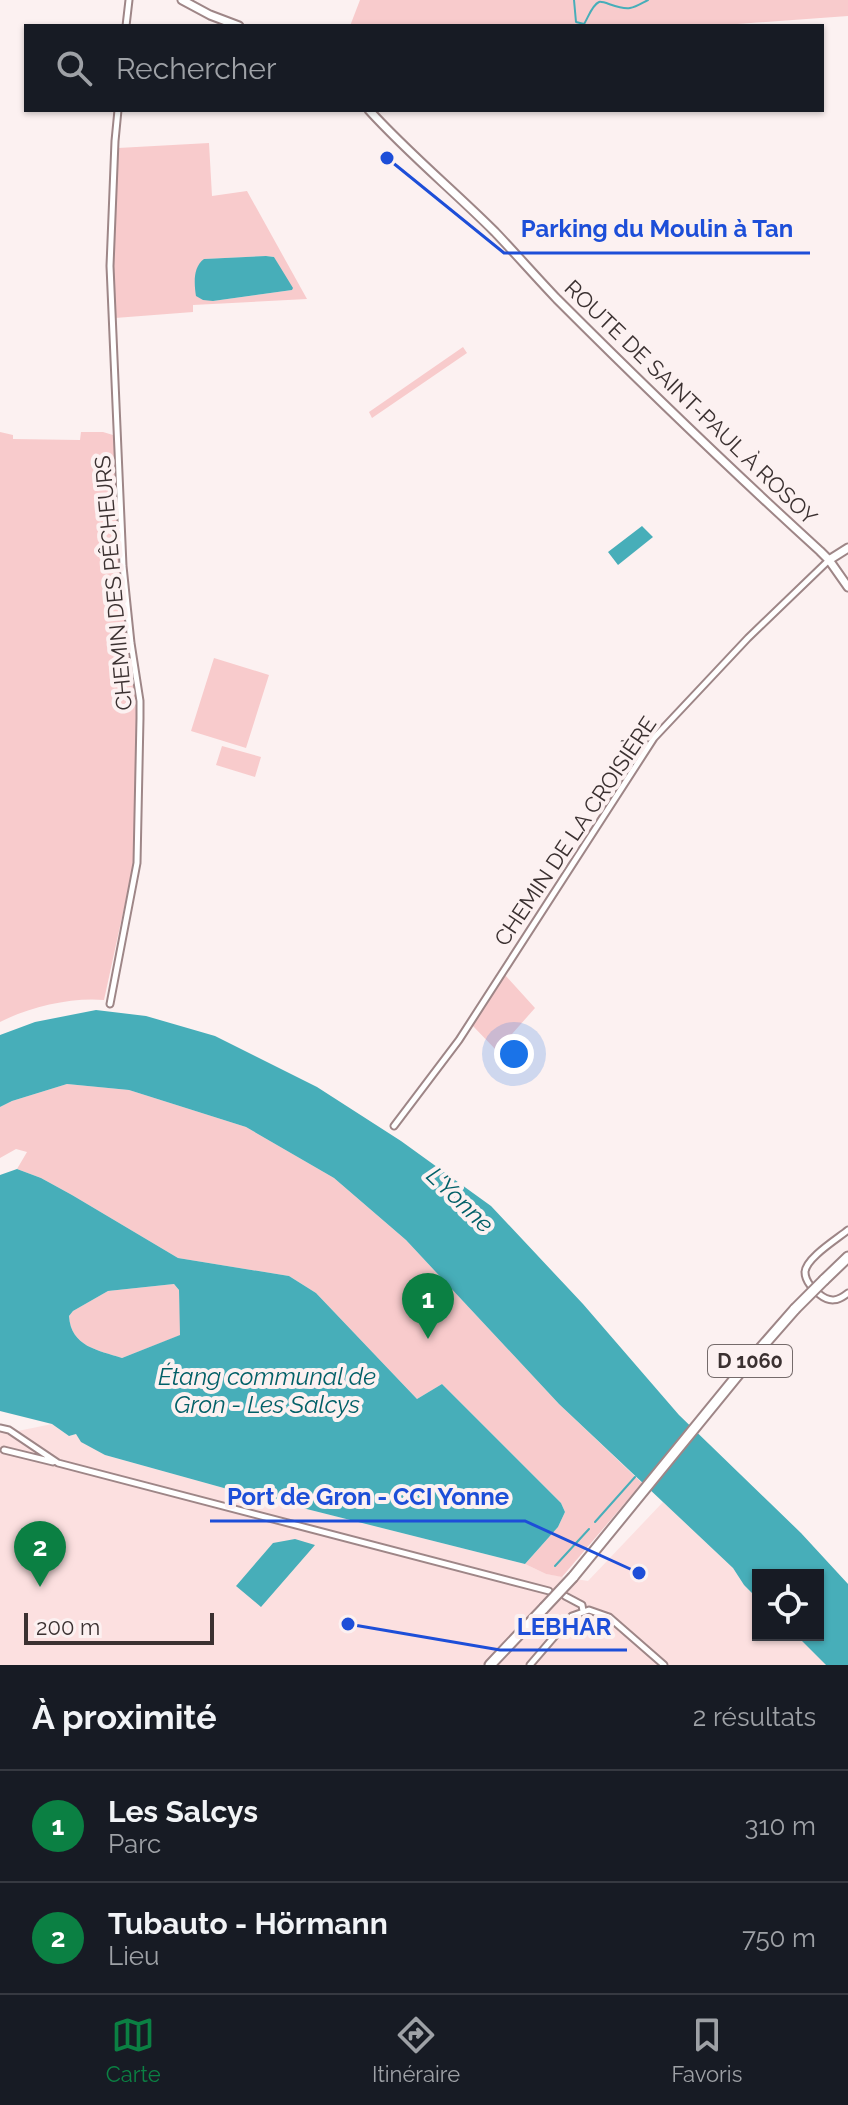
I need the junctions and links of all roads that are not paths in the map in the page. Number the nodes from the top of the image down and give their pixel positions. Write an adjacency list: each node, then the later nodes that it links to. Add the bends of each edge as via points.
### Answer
1 (129, 0): 3 (street)
2 (182, 0): 4 (street)
3 (126, 24)
4 (234, 24)
5 (118, 112): 10 (street, CHEMIN DES PÊCHEURS, via 110,266 123,566 140,718 137,863)
6 (371, 112): 8 (street, ROUTE DE SAINT-PAUL À ROSOY)
7 (848, 548): 8 (street, CHEMIN DE LA CROISIÈRE)
8 (829, 560): 9 (street, ROUTE DE SAINT-PAUL À ROSOY); 11 (street, CHEMIN DE LA CROISIÈRE, via 654,738 459,1040)
9 (848, 587)
10 (110, 1004)
11 (394, 1126)
12 (848, 1230): 14 (street, via 809,1262 805,1276)
13 (848, 1257): 23 (main road, D 1060, bridge, via 768,1338 573,1577)
14 (810, 1285)
15 (848, 1293): 16 (street, via 833,1301)
16 (819, 1294)
17 (0, 1428): 19 (street)
18 (4, 1450): 19 (street)
19 (58, 1463): 20 (street)
20 (549, 1591)
21 (565, 1596): 22 (street)
22 (583, 1611): 24 (street, via 572,1616); 25 (street, via 609,1617)
23 (490, 1665)
24 (530, 1665)
25 (664, 1665)

